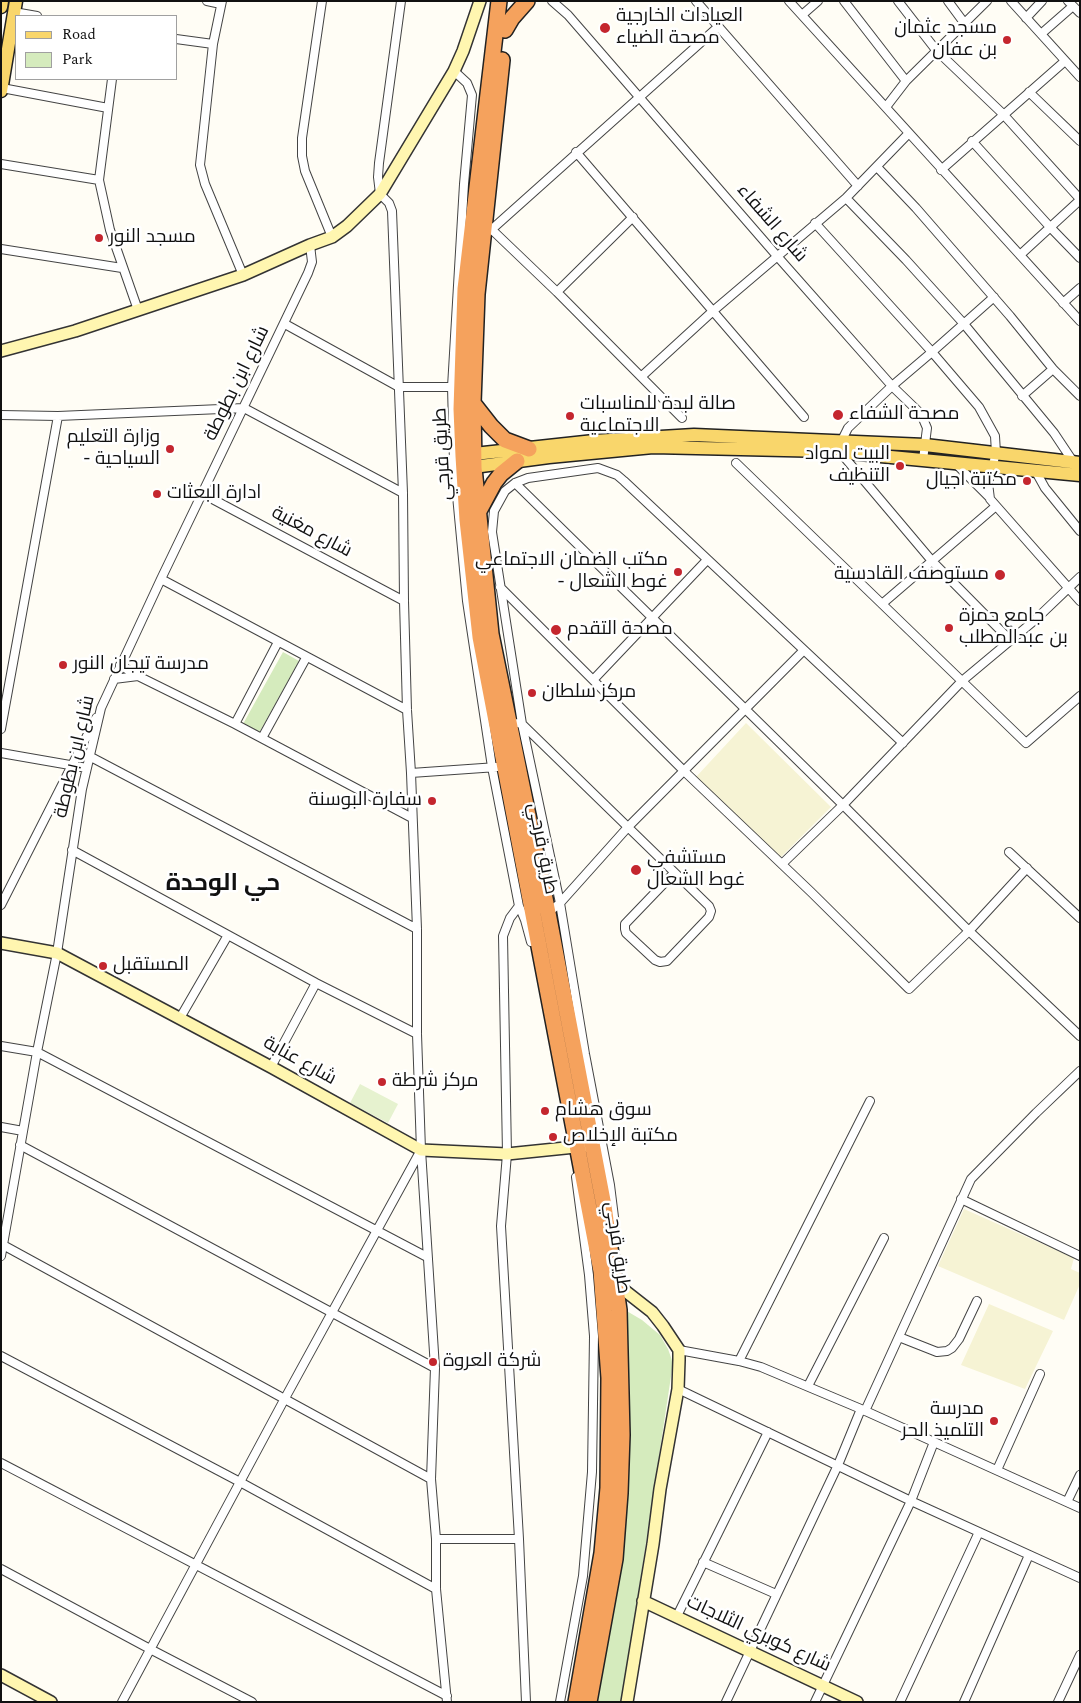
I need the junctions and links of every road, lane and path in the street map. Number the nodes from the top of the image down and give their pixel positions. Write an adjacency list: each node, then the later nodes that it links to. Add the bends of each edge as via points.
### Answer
1 (2, 1): 23 (main road)
2 (207, 1): 20 (street)
3 (322, 1): 63 (street, via 302,156 305,172)
4 (401, 1): 56 (street, via 379,163)
5 (480, 1): 37 (main road)
6 (499, 1): 102 (highway, طريق قرجي, via 465,289 461,409)
7 (508, 1): 31 (highway, طريق قرجي)
8 (527, 1): 31 (highway)
9 (552, 1): 26 (street, شارع الشفاء)
10 (560, 1): 26 (street, شارع الشفاء)
11 (696, 1): 30 (street)
12 (789, 1): 27 (street)
13 (818, 1): 27 (street)
14 (844, 1): 40 (street)
15 (898, 1): 35 (street)
16 (948, 1): 29 (street)
17 (987, 1): 29 (street)
18 (1011, 1): 28 (street)
19 (1042, 1): 28 (street)
20 (221, 3): 34 (street)
21 (1070, 4): 24 (street); 32 (street)
22 (15, 7): 25 (street); 41 (main road)
23 (1, 8)
24 (1080, 13)
25 (35, 15)
26 (568, 16): 43 (street, شارع الشفاء)
27 (802, 16): 44 (street)
28 (1026, 18): 32 (street)
29 (965, 24): 35 (street)
30 (718, 27): 43 (street); 55 (street)
31 (505, 30): 61 (highway, طريق قرجي)
32 (1041, 34): 36 (street)
33 (178, 39): 34 (street)
34 (213, 44): 70 (street, via 200,165)
35 (936, 50): 40 (street); 46 (street)
36 (1065, 61): 38 (street); 42 (street)
37 (454, 70): 56 (main road); 84 (street, via 467,83 472,94)
38 (1080, 77)
39 (112, 80): 45 (street)
40 (906, 81): 44 (street)
41 (2, 90): 45 (street)
42 (1030, 92): 46 (street); 48 (street)
43 (639, 96): 50 (street); 67 (street, شارع الشفاء)
44 (886, 107): 47 (street)
45 (108, 108): 54 (street)
46 (1003, 114): 49 (street); 58 (street)
47 (909, 133): 52 (street); 53 (street)
48 (1080, 140)
49 (972, 141): 53 (street); 62 (street)
50 (576, 152): 59 (street); 61 (street)
51 (1, 164): 54 (street)
52 (877, 167): 55 (street); 73 (street)
53 (941, 170): 66 (street)
54 (98, 180): 69 (street)
55 (858, 186): 57 (street)
56 (380, 194): 63 (main road); 86 (street, via 392,212)
57 (846, 198): 60 (street); 79 (street)
58 (1080, 199): 62 (street)
59 (633, 217): 72 (street); 76 (street)
60 (815, 223): 67 (street); 81 (street)
61 (488, 227): 72 (street); 89 (highway, طريق قرجي, via 477,294)
62 (1050, 227): 66 (street); 68 (street)
63 (332, 238): 64 (main road)
64 (310, 245): 70 (main road); 78 (street, شارع ابن بطوطة, via 312,262)
65 (1, 249): 69 (street)
66 (1020, 255): 74 (street)
67 (776, 256): 76 (street); 85 (street, شارع الشفاء)
68 (1080, 258)
69 (122, 268): 75 (street)
70 (243, 275): 75 (main road)
71 (1080, 288): 74 (street)
72 (557, 292): 83 (street)
73 (994, 297): 79 (street); 82 (street)
74 (1063, 303): 77 (street)
75 (138, 310): 80 (main road)
76 (713, 311): 83 (street); 93 (street)
77 (1080, 321)
78 (285, 324): 86 (street); 90 (street, شارع ابن بطوطة)
79 (964, 324): 81 (street); 87 (street)
80 (1, 351)
81 (932, 352): 85 (street); 99 (street, via 979,407 995,436)
82 (1053, 369): 87 (street); 88 (street)
83 (642, 376): 94 (street)
84 (452, 386): 86 (street); 150 (street, via 454,464 467,601)
85 (892, 386): 95 (street, شارع الشفاء, via 921,414 927,428); 97 (street, via 848,428)
86 (399, 387): 111 (street)
87 (1022, 396): 105 (street)
88 (1080, 396)
89 (473, 403): 98 (highway, via 505,440); 102 (highway, طريق قرجي)
90 (244, 408): 92 (street); 111 (street); 112 (street, شارع ابن بطوطة)
91 (1, 415): 92 (street)
92 (58, 416): 143 (street)
93 (804, 417)
94 (682, 418)
95 (925, 445): 97 (main road); 99 (main road); 100 (street, شارع الشفاء)
96 (594, 446): 97 (main road, via 694,435); 98 (main road); 101 (main road); 107 (street)
97 (841, 446): 100 (main road); 118 (street)
98 (529, 449): 102 (main road)
99 (996, 453): 105 (main road); 106 (street)
100 (923, 460): 104 (main road)
101 (517, 461): 102 (main road); 115 (highway, via 500,474)
102 (469, 462): 115 (highway, طريق قرجي); 127 (highway, طريق قرجي, via 467,520)
103 (736, 463): 125 (street)
104 (955, 463): 106 (main road); 113 (street)
105 (1077, 463)
106 (992, 466): 108 (main road); 113 (street, via 988,483)
107 (598, 468): 110 (street, via 528,478); 117 (street, via 617,475)
108 (1035, 470): 109 (main road); 116 (street)
109 (1080, 475)
110 (515, 483): 121 (street, via 504,491 494,510 492,532); 126 (street)
111 (403, 493): 123 (street)
112 (203, 494): 120 (street, شارع ابن بطوطة); 123 (street, شارع مغنية)
113 (990, 499): 114 (street)
114 (996, 506): 118 (street); 122 (street)
115 (478, 511): 127 (highway, طريق قرجي)
116 (1080, 531)
117 (708, 560): 126 (street); 130 (street)
118 (932, 560): 125 (street); 128 (street)
119 (1080, 577): 122 (street)
120 (161, 579): 129 (street); 132 (street, شارع ابن بطوطة)
121 (500, 587): 135 (street); 141 (street)
122 (1068, 587): 124 (street); 128 (street)
123 (404, 601): 140 (street)
124 (1080, 601)
125 (882, 604): 136 (street)
126 (653, 617): 135 (street); 139 (street)
127 (486, 636): 141 (highway, طريق قرجي); 150 (highway, طريق قرجي)
128 (1010, 640): 136 (street)
129 (278, 642): 131 (street); 142 (street)
130 (803, 651): 139 (street); 145 (street)
131 (306, 658): 140 (street); 144 (street)
132 (120, 665): 133 (street); 134 (street, شارع ابن بطوطة)
133 (138, 676): 134 (street); 142 (street)
134 (114, 679): 138 (street, شارع ابن بطوطة)
135 (594, 680): 152 (street)
136 (962, 681): 137 (street, via 1026,743); 145 (street)
137 (1080, 696)
138 (102, 708): 147 (street); 148 (street, شارع ابن بطوطة)
139 (744, 709): 152 (street); 154 (street)
140 (407, 710): 153 (street)
141 (515, 722): 156 (street); 162 (street); 165 (highway, طريق قرجي)
142 (235, 724): 144 (street)
143 (1, 729)
144 (262, 738): 155 (street)
145 (903, 743): 154 (street)
146 (1, 752): 149 (street)
147 (78, 752): 148 (street); 149 (street)
148 (90, 756): 151 (street, شارع ابن بطوطة); 167 (street)
149 (72, 764): 151 (street); 163 (street)
150 (498, 766): 153 (street); 164 (street); 184 (highway, طريق قرجي)
151 (87, 768): 157 (street, شارع ابن بطوطة)
152 (684, 771): 156 (street); 159 (street)
153 (411, 773): 155 (street)
154 (843, 805): 159 (street); 168 (street)
155 (412, 818): 167 (street)
156 (628, 827): 161 (street); 162 (street)
157 (72, 850): 169 (street); 171 (street, شارع ابن بطوطة)
158 (1010, 852): 160 (street)
159 (782, 864): 168 (street, via 909,989)
160 (1027, 868): 166 (street); 168 (street)
161 (674, 873): 161 (street, via 625,924 626,933 660,962 667,960 709,917 710,911 709,906)
162 (560, 903): 165 (street); 189 (street)
163 (1, 905)
164 (519, 906): 184 (street, via 529,934); 186 (street, via 503,936)
165 (548, 913): 184 (highway, طريق قرجي)
166 (1080, 918)
167 (417, 929): 174 (street)
168 (969, 931): 175 (street)
169 (228, 935): 172 (street); 173 (street)
170 (1, 943): 171 (main road, شارع عنابة)
171 (57, 953): 173 (main road, شارع عنابة); 177 (street, شارع ابن بطوطة)
172 (316, 983): 174 (street); 178 (street)
173 (180, 1018): 178 (main road, شارع عنابة)
174 (417, 1034): 185 (street)
175 (1080, 1036)
176 (1, 1046): 177 (street)
177 (37, 1052): 182 (street, شارع ابن بطوطة); 190 (street)
178 (271, 1067): 185 (main road, شارع عنابة)
179 (1080, 1071): 187 (street, via 971,1179)
180 (870, 1101): 202 (street)
181 (1, 1127): 182 (street)
182 (23, 1131): 183 (street, شارع ابن بطوطة)
183 (20, 1145): 188 (street, شارع ابن بطوطة); 198 (street)
184 (581, 1146): 186 (main road, شارع عنابة); 196 (highway, طريق قرجي, via 604,1206); 242 (street, via 594,1336 592,1472 583,1576); 243 (highway, طريق قرجي, via 602,1271 609,1388 608,1488 602,1553)
185 (421, 1150): 186 (main road, شارع عنابة); 190 (street); 194 (street)
186 (506, 1154): 222 (street, via 501,1226)
187 (962, 1199): 195 (street); 199 (street)
188 (5, 1210): 192 (street, شارع ابن بطوطة)
189 (615, 1225)
190 (378, 1231): 194 (street); 198 (street)
191 (884, 1238): 205 (street)
192 (3, 1244): 193 (street, شارع ابن بطوطة); 207 (street)
193 (1, 1256)
194 (427, 1256): 203 (street)
195 (1080, 1256)
196 (615, 1283): 200 (main road, via 652,1312); 244 (highway, طريق قرجي, via 622,1379 620,1493 615,1559)
197 (977, 1300): 199 (street, via 959,1339 946,1352 937,1352)
198 (332, 1313): 203 (street); 207 (street)
199 (899, 1337): 208 (street)
200 (679, 1350): 202 (street); 206 (main road)
201 (1, 1356): 216 (street)
202 (739, 1361): 205 (street)
203 (435, 1368): 215 (street)
204 (1040, 1374): 213 (street)
205 (808, 1386): 208 (street)
206 (678, 1389): 209 (street); 230 (main road)
207 (284, 1400): 215 (street); 216 (street)
208 (863, 1410): 210 (street); 212 (street)
209 (768, 1432): 212 (street); 224 (street)
210 (934, 1442): 213 (street); 217 (street)
211 (1, 1463): 225 (street)
212 (838, 1464): 217 (street); 229 (street)
213 (997, 1470): 218 (street)
214 (1080, 1475): 218 (street)
215 (431, 1479): 221 (street)
216 (240, 1482): 225 (street); 228 (street)
217 (911, 1501): 220 (street); 236 (street)
218 (1067, 1502): 219 (street)
219 (1080, 1508)
220 (979, 1532): 223 (street); 249 (street)
221 (436, 1539): 222 (street); 228 (street)
222 (519, 1539): 241 (street)
223 (1029, 1555): 227 (street); 250 (street)
224 (703, 1562): 229 (street); 231 (street)
225 (195, 1566): 232 (street); 237 (street)
226 (1, 1569): 232 (street)
227 (1080, 1578)
228 (436, 1590): 237 (street)
229 (776, 1594): 233 (street)
230 (643, 1601): 231 (main road, شارع كوبري الثلاجات); 245 (main road)
231 (677, 1616): 233 (main road, شارع كوبري الثلاجات)
232 (150, 1650): 239 (street); 240 (street)
233 (750, 1650): 236 (main road, شارع كوبري الثلاجات); 246 (street)
234 (1080, 1655): 251 (street)
235 (1, 1675): 238 (main road)
236 (823, 1686): 247 (street); 248 (main road, شارع كوبري الثلاجات)
237 (447, 1699)
238 (51, 1702)
239 (122, 1702)
240 (252, 1702)
241 (526, 1702)
242 (560, 1702)
243 (576, 1702)
244 (590, 1702)
245 (627, 1702)
246 (726, 1702)
247 (815, 1702)
248 (858, 1702)
249 (900, 1702)
250 (964, 1702)
251 (1058, 1702)

